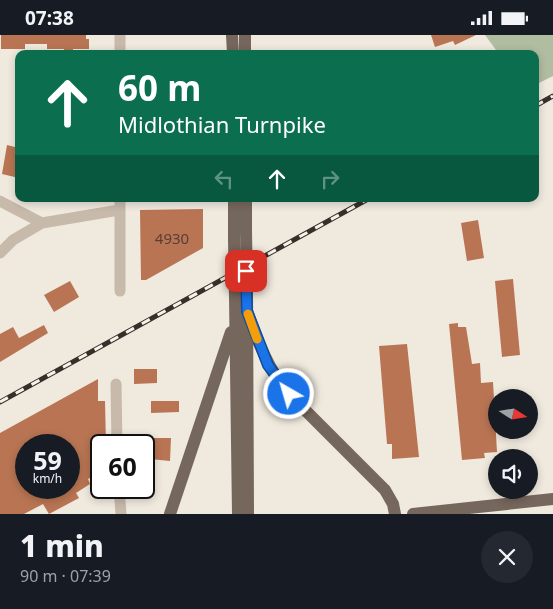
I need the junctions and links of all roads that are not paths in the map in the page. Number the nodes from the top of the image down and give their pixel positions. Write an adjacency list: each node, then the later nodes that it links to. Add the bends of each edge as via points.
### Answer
1 (120, 35): 4 (street)
2 (232, 35): 5 (main road)
3 (245, 35): 6 (main road)
4 (120, 50)
5 (233, 50)
6 (245, 50)
7 (0, 201): 11 (street)
8 (234, 202): 15 (main road, bridge)
9 (246, 202): 14 (main road, bridge)
10 (120, 204): 11 (street); 13 (street)
11 (42, 223): 12 (street, via 13,240)
12 (0, 253)
13 (120, 291)
14 (247, 311): 20 (main road); 23 (main road, via 260,349 275,377 385,490)
15 (235, 317): 20 (main road); 22 (main road)
16 (116, 383): 17 (street)
17 (117, 434)
18 (120, 499): 21 (street)
19 (553, 499): 24 (main road)
20 (243, 508)
21 (121, 514)
22 (170, 514)
23 (395, 514)
24 (413, 514)

